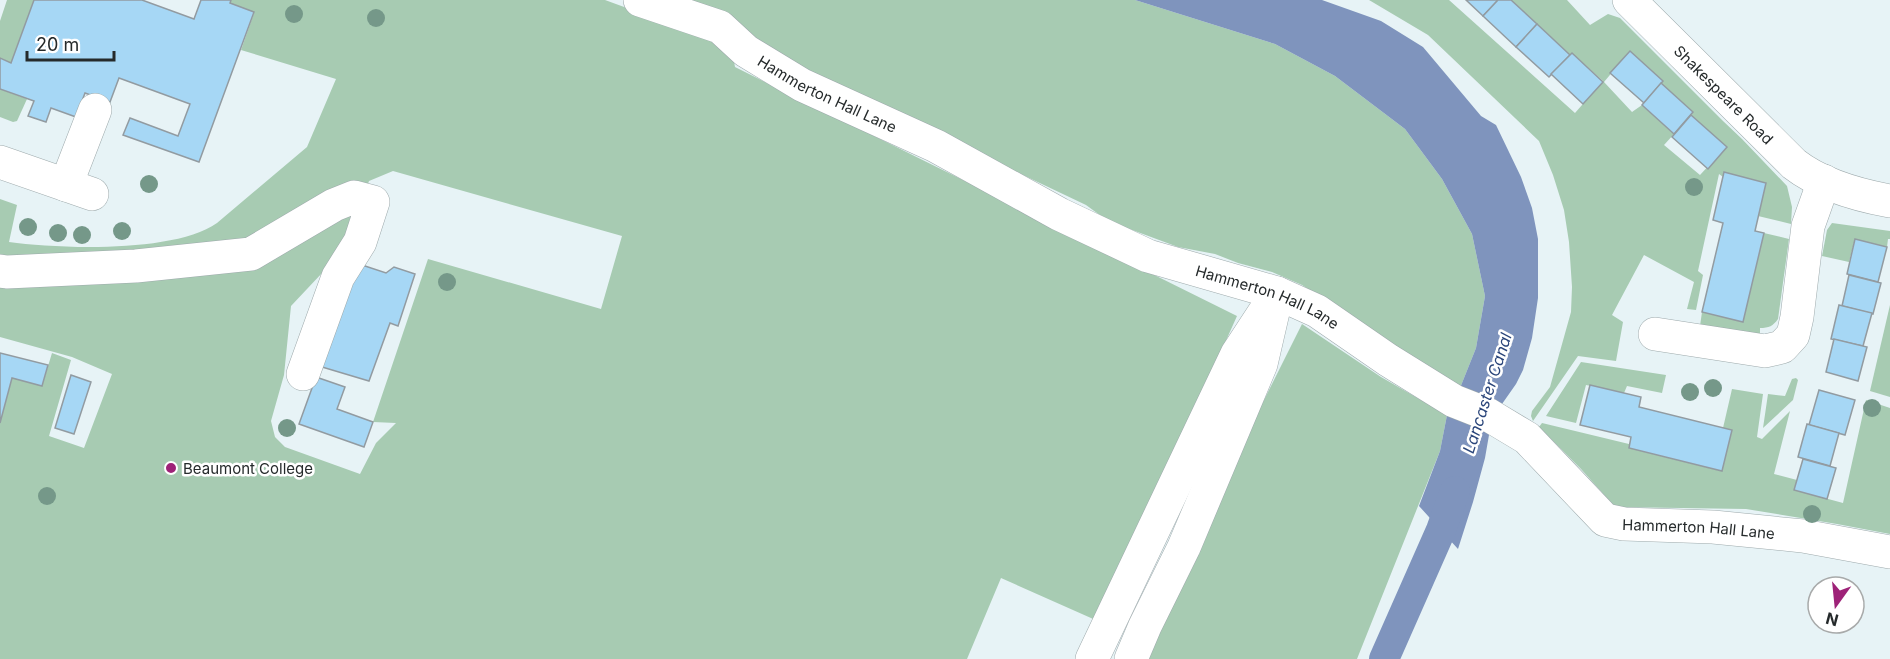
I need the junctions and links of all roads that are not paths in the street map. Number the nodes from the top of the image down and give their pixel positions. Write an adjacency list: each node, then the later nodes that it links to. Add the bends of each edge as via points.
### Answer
1 (640, 0): 8 (street, Hammerton Hall Lane, via 720,27 746,51 802,85 936,146 1059,214 1138,251)
2 (1629, 0): 5 (street, Shakespeare Road, via 1794,164)
3 (95, 110): 4 (street, via 79,189)
4 (0, 162)
5 (1824, 181): 6 (street, Shakespeare Road, via 1863,196); 9 (street, via 1808,226 1793,335 1782,347 1765,351)
6 (1890, 201)
7 (0, 271): 10 (street, via 136,266 251,254 334,205 354,197 373,202 360,242 338,277)
8 (1277, 293): 11 (street, Hammerton Hall Lane, via 1317,311 1454,401 1527,438 1605,520 1803,536); 12 (street, via 1237,354); 13 (street, via 1261,364 1184,547)
9 (1655, 334)
10 (303, 374)
11 (1890, 552)
12 (1092, 659)
13 (1131, 659)

